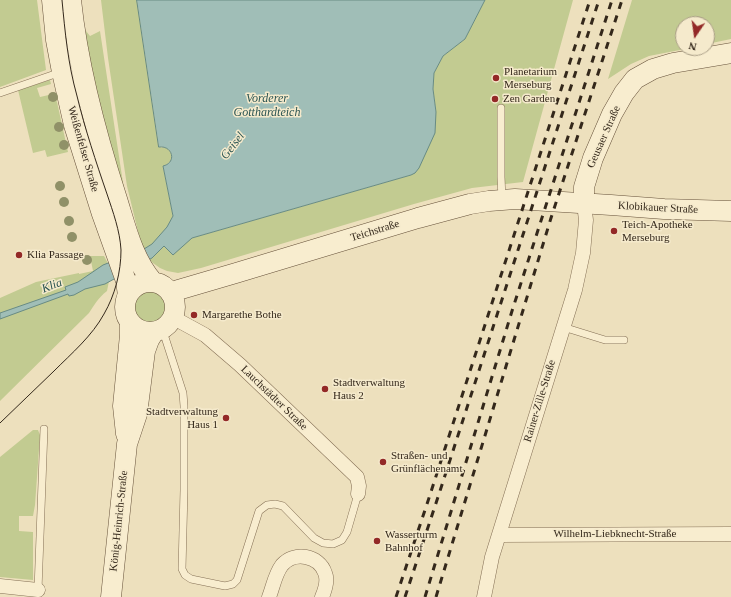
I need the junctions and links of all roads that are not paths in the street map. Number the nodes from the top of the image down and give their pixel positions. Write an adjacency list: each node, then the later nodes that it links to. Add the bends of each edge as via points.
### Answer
1 (52, 0): 4 (main road, Weißenfelser Straße, via 56,40)
2 (71, 0): 6 (main road, Weißenfelser Straße)
3 (731, 53): 9 (main road, Geusaer Straße, via 673,63 653,69 635,79 612,114 593,158 584,187)
4 (69, 72): 5 (lane); 6 (lane, via 78,76); 13 (main road, Weißenfelser Straße, via 77,132 126,281)
5 (0, 93)
6 (87, 94): 11 (main road, Weißenfelser Straße, via 130,242 141,266)
7 (501, 108): 8 (lane)
8 (502, 200): 9 (main road, Teichstraße); 12 (main road, Teichstraße, via 470,204 418,218)
9 (584, 204): 10 (main road, Klobikauer Straße, via 664,210); 16 (street, Rainer-Zille-Straße, via 586,220 583,253)
10 (731, 211)
11 (153, 282): 12 (main road, via 165,287); 13 (main road, via 138,285)
12 (171, 294): 15 (main road, via 175,304 174,313)
13 (128, 295): 14 (main road, via 125,312)
14 (130, 322): 15 (main road, via 136,328 147,332); 19 (main road, König-Heinrich-Straße, via 123,406)
15 (163, 326): 19 (main road, König-Heinrich-Straße, via 149,340 145,351 137,414); 20 (street, Lauchstädter Straße, via 205,335 240,365 357,477); 20 (lane, via 183,393 182,569 185,575 191,579 226,586 233,584 259,511 267,505 283,506 314,538 323,543 333,544 342,540 347,532)
16 (563, 327): 17 (lane, via 605,340); 22 (street, Rainer-Zille-Straße)
17 (624, 340)
18 (44, 428): 24 (lane)
19 (127, 444): 25 (main road, König-Heinrich-Straße)
20 (358, 494)
21 (731, 534): 22 (street, Wilhelm-Liebknecht-Straße)
22 (499, 535): 28 (street, Rainer-Zille-Straße)
23 (0, 586): 24 (street)
24 (38, 590)
25 (111, 597)
26 (269, 597): 27 (street, via 283,564 292,558 305,557 318,562 326,574)
27 (322, 597)
28 (484, 597)

